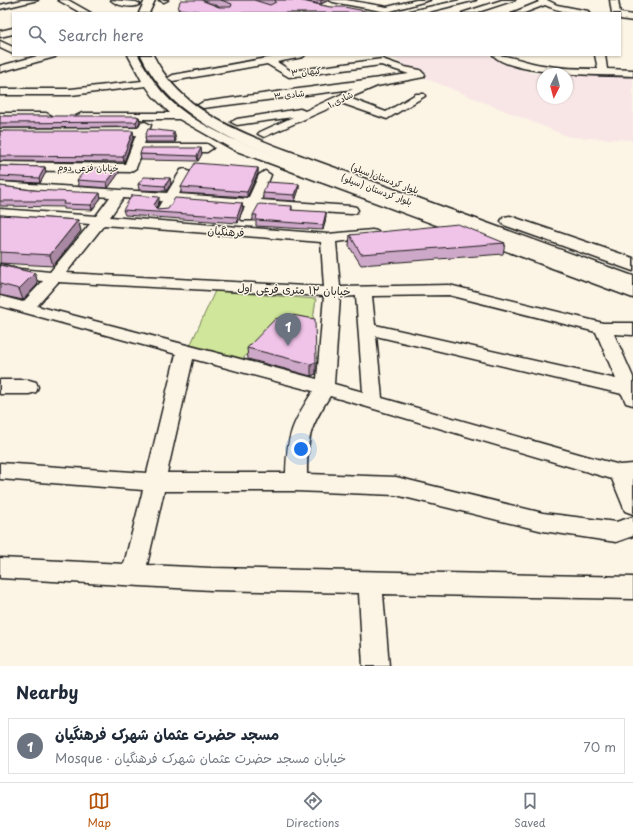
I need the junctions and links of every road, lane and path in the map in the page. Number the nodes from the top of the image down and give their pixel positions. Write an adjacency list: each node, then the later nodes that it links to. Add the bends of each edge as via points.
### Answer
1 (34, 0): 16 (street)
2 (62, 0): 24 (street)
3 (115, 0): 14 (street, via 121,3)
4 (150, 0): 26 (main road)
5 (163, 0): 27 (main road)
6 (380, 0): 17 (street)
7 (426, 0): 17 (street, via 387,10)
8 (468, 0): 19 (street); 29 (street)
9 (510, 0): 19 (street)
10 (580, 0): 23 (street)
11 (614, 0): 35 (street)
12 (330, 1): 15 (street)
13 (543, 1): 20 (street); 32 (street)
14 (138, 2): 25 (street)
15 (352, 2): 17 (street)
16 (15, 5): 18 (street); 21 (street); 22 (street)
17 (371, 7): 28 (street)
18 (0, 8)
19 (484, 8): 30 (street); 31 (street)
20 (563, 9): 23 (street); 33 (street)
21 (25, 10)
22 (0, 11)
23 (575, 11): 34 (street)
24 (85, 12)
25 (133, 12)
26 (144, 12)
27 (158, 12)
28 (364, 12)
29 (417, 12)
30 (470, 12)
31 (494, 12)
32 (518, 12)
33 (556, 12)
34 (580, 12)
35 (616, 12)
36 (621, 16): 37 (street)
37 (633, 18): 38 (street)
38 (633, 24)
39 (12, 31): 40 (street)
40 (0, 34)
41 (0, 44): 42 (street)
42 (12, 50)
43 (12, 51): 44 (street)
44 (0, 54)
45 (22, 56): 57 (street)
46 (48, 56): 57 (street)
47 (134, 56): 65 (street)
48 (148, 56): 88 (main road, بلوار کردستان (سیلو), via 162,80 175,95 190,109 213,123 245,139)
49 (162, 56): 64 (main road, بلوار کردستان(سیلو))
50 (390, 56): 63 (street)
51 (503, 56): 59 (street)
52 (535, 56): 59 (street)
53 (600, 56): 61 (street)
54 (283, 57): 56 (street)
55 (224, 59): 58 (street)
56 (261, 59): 58 (street); 63 (street, کیهان ۳, via 289,74 382,62)
57 (29, 61): 60 (street)
58 (232, 67): 64 (street)
59 (535, 68): 61 (street, via 569,66)
60 (0, 69)
61 (603, 72): 62 (street)
62 (633, 73)
63 (418, 74): 66 (street, شادی ۱)
64 (173, 78): 72 (main road, بلوار کردستان(سیلو))
65 (148, 83): 67 (street); 70 (street)
66 (374, 83): 71 (street, شادی ۱); 72 (street, شادی ۳)
67 (113, 88): 68 (street, via 71,92); 75 (street)
68 (0, 92)
69 (420, 96): 71 (street, via 387,116)
70 (160, 97): 76 (street); 78 (street, via 158,108)
71 (341, 99): 73 (street, شادی ۱)
72 (203, 105): 77 (main road, بلوار کردستان(سیلو))
73 (303, 113): 77 (street); 80 (street, شادی ۱)
74 (0, 116): 75 (street)
75 (98, 116): 78 (street)
76 (182, 116): 78 (street); 98 (street, via 207,132 238,146)
77 (237, 122): 80 (main road, بلوار کردستان(سیلو))
78 (145, 124): 79 (street); 81 (street, خیابان فرعی دوم)
79 (0, 132)
80 (264, 134): 88 (main road, بلوار کردستان(سیلو))
81 (137, 148): 82 (street); 83 (street, خیابان فرعی دوم, via 130,168)
82 (207, 148)
83 (0, 166)
84 (185, 173): 91 (street)
85 (265, 175): 92 (street)
86 (78, 177): 89 (street)
87 (0, 186): 89 (street)
88 (386, 186): 98 (main road, بلوار کردستان (سیلو)); 102 (main road, بلوار کردستان(سیلو))
89 (68, 190): 90 (street)
90 (119, 194): 91 (street); 97 (street)
91 (171, 198): 92 (street); 94 (street)
92 (254, 204): 93 (street); 96 (street)
93 (351, 210)
94 (163, 211)
95 (0, 213): 97 (street, فرهنگیان)
96 (247, 217)
97 (100, 222): 101 (street, فرهنگیان); 104 (street)
98 (456, 222): 99 (street); 105 (main road, بلوار کردستان (سیلو)); 108 (street)
99 (417, 229)
100 (387, 232): 101 (street, فرهنگیان)
101 (328, 238): 107 (street)
102 (633, 265)
103 (0, 269): 104 (street, خیابان ۱۲ متری فرعی اول, via 20,274)
104 (56, 277): 107 (street, خیابان ۱۲ متری فرعی اول); 110 (street)
105 (633, 283)
106 (364, 290): 107 (street, خیابان ۱۲ متری فرعی اول); 111 (street); 112 (street, خیابان ۱۲ متری فرعی اول, via 449,290)
107 (332, 292): 117 (street)
108 (633, 293)
109 (0, 301): 110 (street)
110 (26, 308): 114 (street)
111 (366, 328): 118 (street); 119 (street)
112 (602, 328): 113 (street, خیابان ۱۲ متری فرعی اول); 118 (street)
113 (633, 329)
114 (186, 351): 117 (street); 122 (street)
115 (0, 387): 116 (street)
116 (30, 387)
117 (326, 388): 119 (street); 123 (street, via 304,421 297,447)
118 (632, 393)
119 (373, 402): 121 (street, via 586,464)
120 (0, 471): 122 (street)
121 (626, 472): 124 (street)
122 (154, 482): 123 (street); 127 (street)
123 (296, 482): 125 (street, via 396,486 543,522 616,532)
124 (633, 505)
125 (633, 526)
126 (0, 568): 127 (street)
127 (133, 575): 128 (street)
128 (370, 582): 129 (street); 130 (street)
129 (633, 588)
130 (376, 666)

